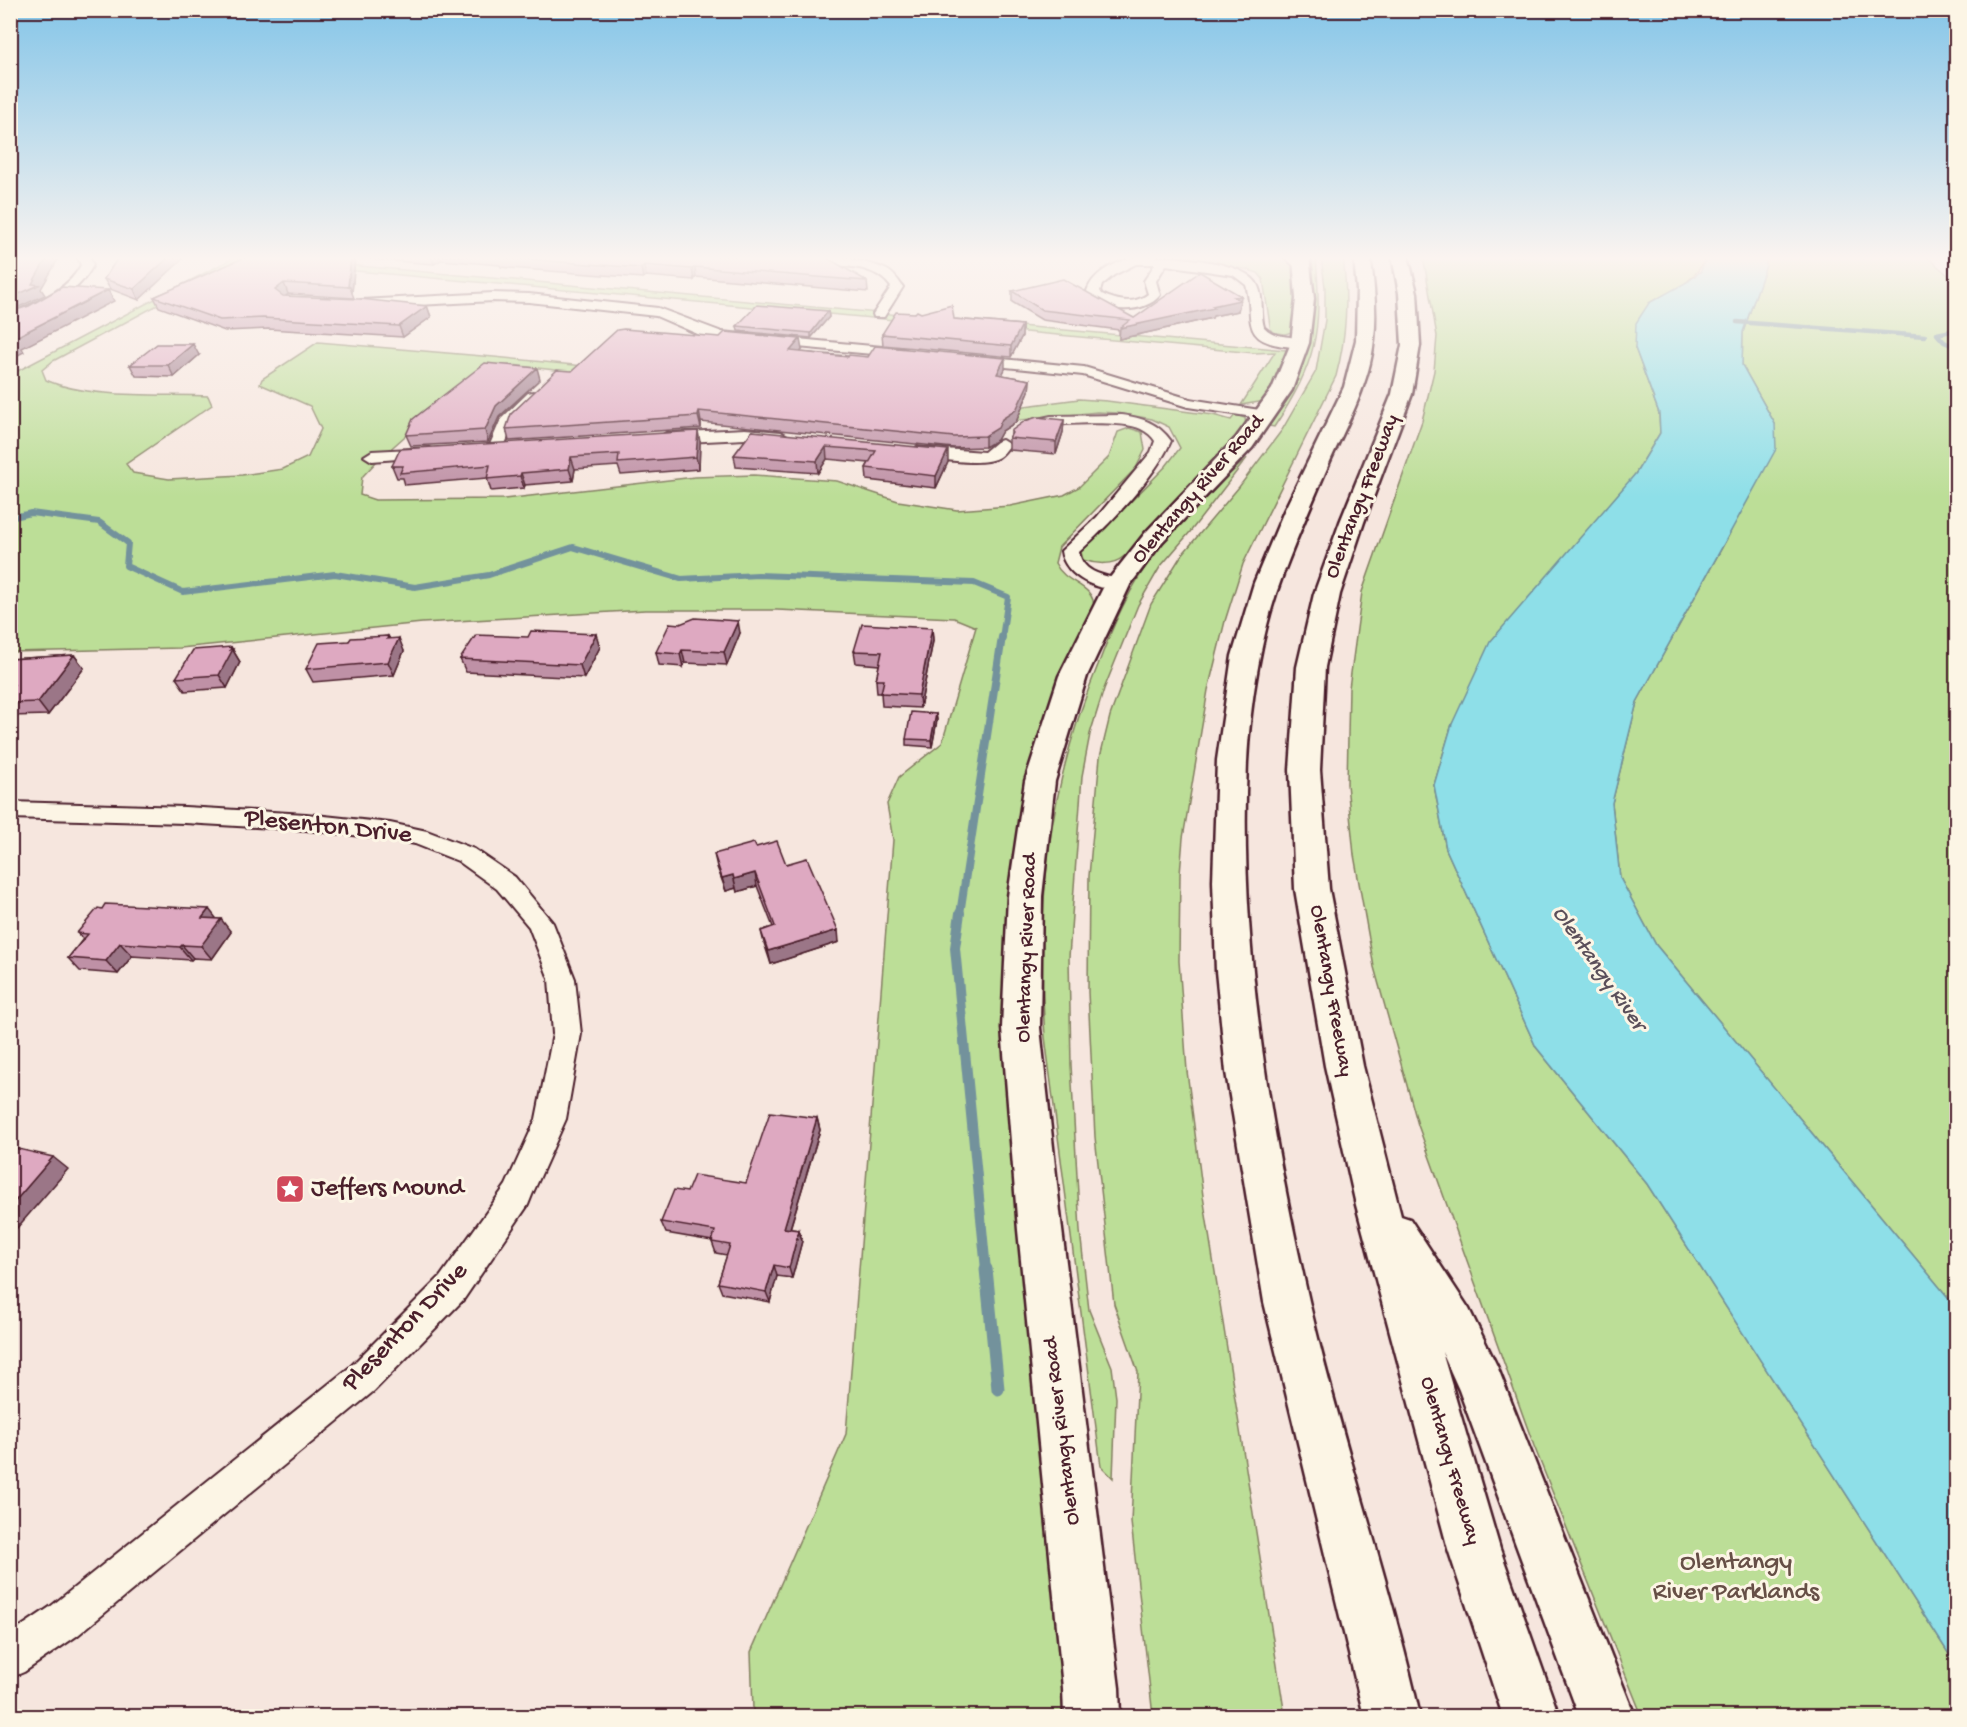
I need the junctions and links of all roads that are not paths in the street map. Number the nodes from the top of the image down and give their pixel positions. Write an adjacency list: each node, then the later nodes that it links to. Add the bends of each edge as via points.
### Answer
1 (728, 337): 7 (street)
2 (1270, 337): 6 (street)
3 (1301, 337): 6 (main road, Olentangy River Road)
4 (1365, 337): 21 (main road, via 1354,387 1267,582 1246,656 1232,760 1230,881 1234,971 1245,1072 1287,1302)
5 (1411, 337): 19 (main road, Olentangy Freeway, via 1402,394 1327,594 1311,667 1305,770 1312,890 1344,1066)
6 (1300, 343): 10 (main road, Olentangy River Road, via 1282,390)
7 (913, 354)
8 (958, 358): 10 (street, via 1084,371 1180,401)
9 (541, 388): 13 (street, via 506,422)
10 (1266, 415): 17 (main road, Olentangy River Road, via 1154,537)
11 (648, 439): 12 (street, via 745,434)
12 (798, 439)
13 (496, 449)
14 (904, 450): 17 (street, via 986,457 994,454 1010,436 1038,422 1121,420 1144,425 1160,435 1163,441 1158,453 1103,521 1070,551 1076,569)
15 (443, 453): 16 (street)
16 (372, 456)
17 (1118, 584): 22 (main road, Olentangy River Road, via 1073,676 1040,781 1025,896 1021,1028)
18 (10, 810): 20 (street, Plesenton Drive, via 306,822 390,831 419,837 466,855 506,883 540,924 562,979 567,1034 551,1119 517,1195 452,1288 362,1379 64,1621)
19 (1377, 1205): 23 (main road, Olentangy Freeway, via 1474,1549); 24 (main road, via 1454,1325)
20 (10, 1658)
21 (1384, 1701)
22 (1092, 1716)
23 (1531, 1716)
24 (1607, 1716)

